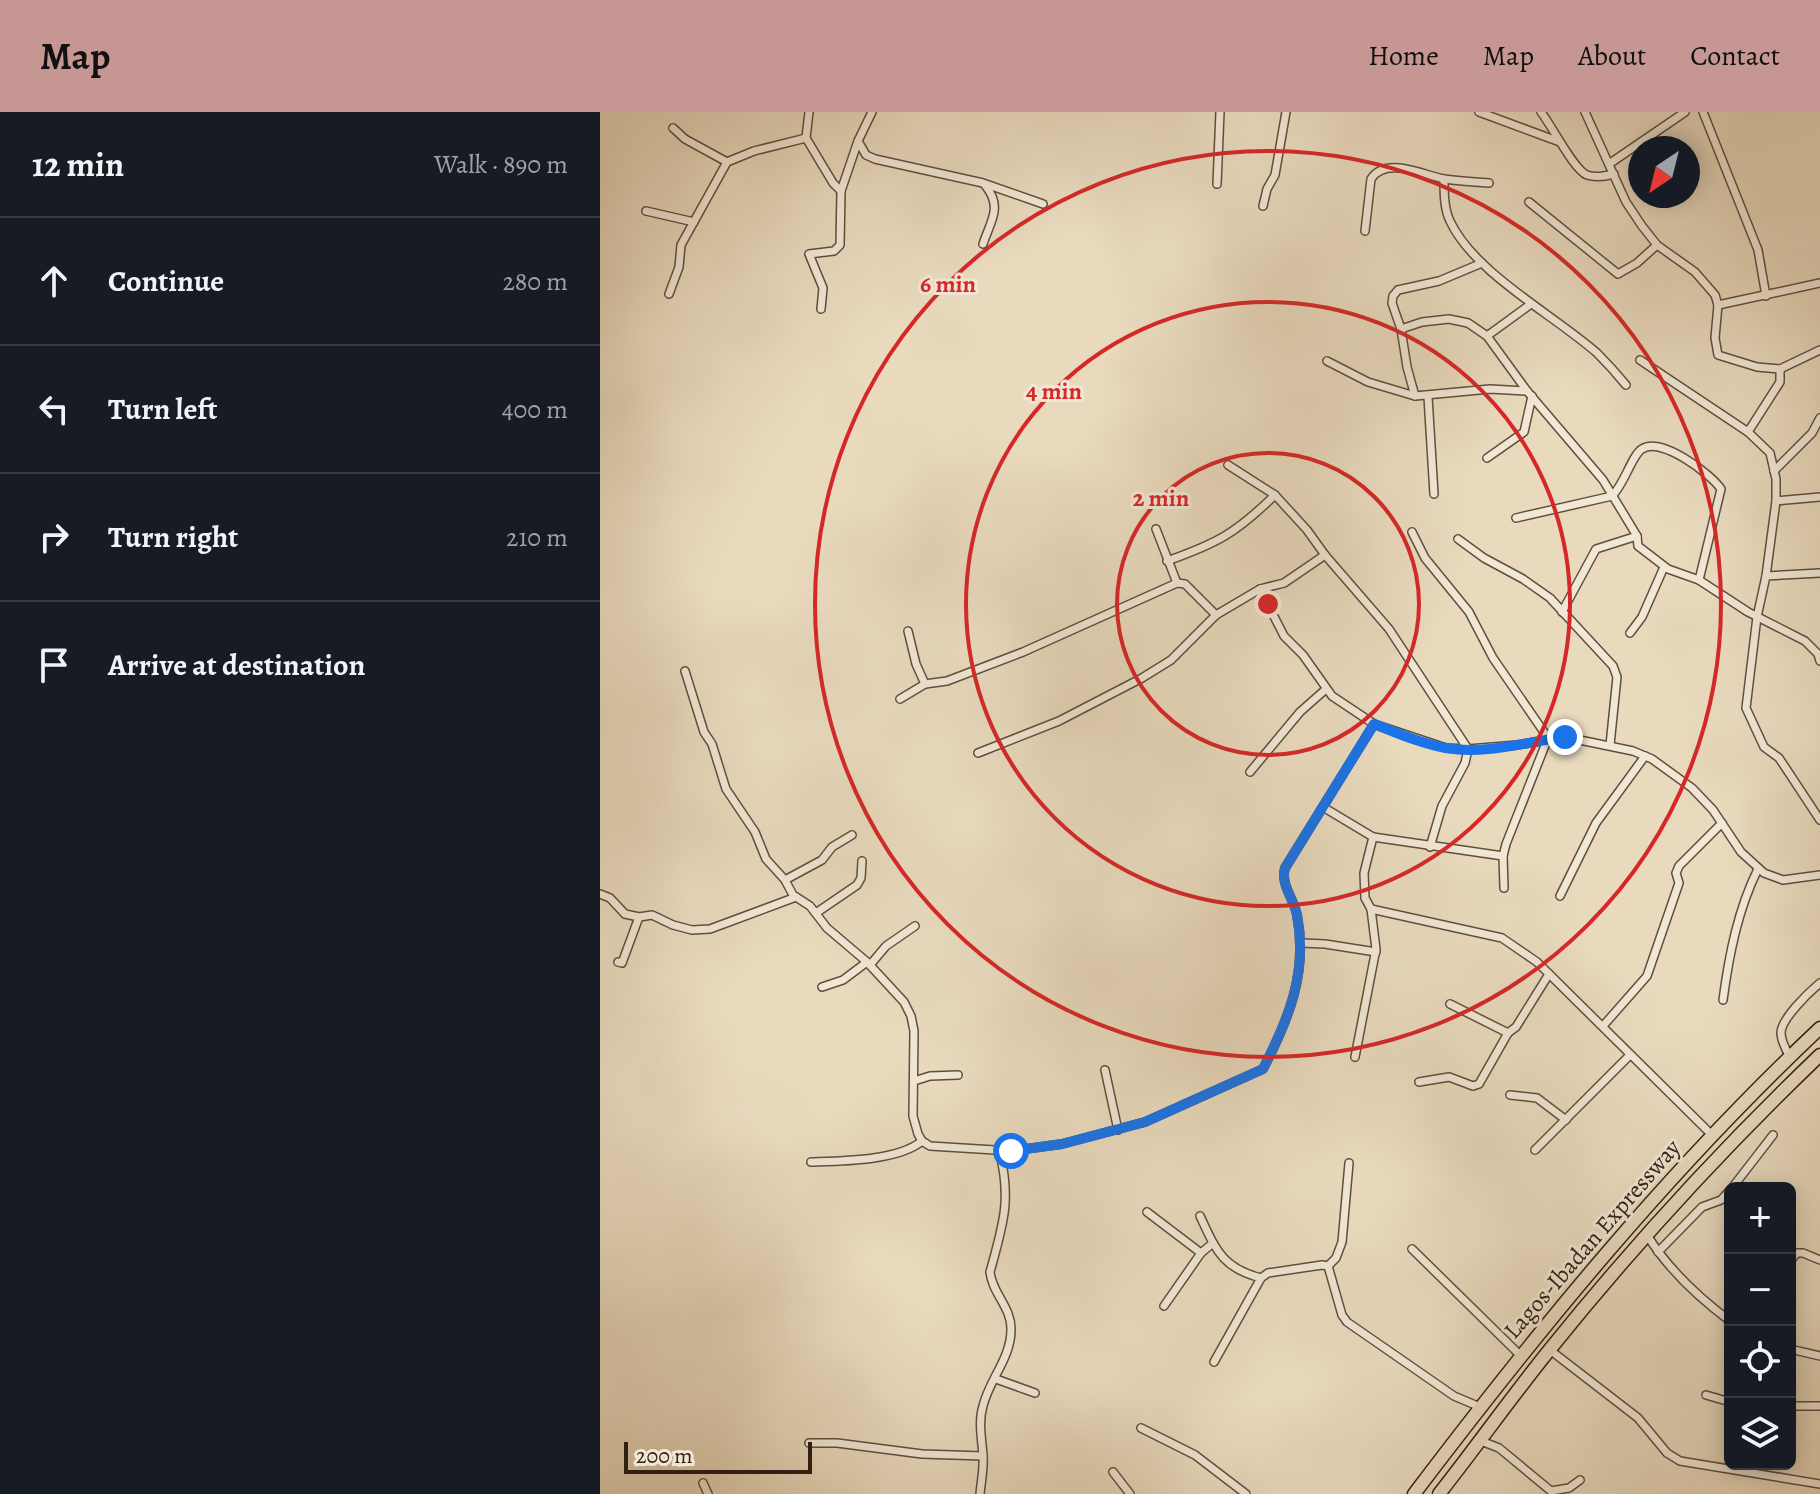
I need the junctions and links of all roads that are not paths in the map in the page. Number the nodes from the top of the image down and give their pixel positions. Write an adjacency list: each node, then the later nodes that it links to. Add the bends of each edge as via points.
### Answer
1 (809, 112): 11 (street)
2 (872, 112): 12 (street)
3 (1220, 112): 20 (street)
4 (1286, 112): 24 (street, via 1275,175)
5 (1479, 112): 13 (street, via 1558,140)
6 (1541, 112): 13 (street)
7 (1585, 112): 15 (street)
8 (1685, 112): 15 (street)
9 (1703, 112): 33 (street, via 1758,250)
10 (673, 128): 14 (street)
11 (806, 138): 14 (street); 21 (street)
12 (858, 141): 18 (street, via 875,159); 21 (street)
13 (1564, 147): 16 (street, via 1585,175)
14 (727, 162): 26 (street)
15 (1609, 164): 16 (street)
16 (1614, 174): 29 (street, via 1626,202)
17 (1444, 179): 19 (street); 27 (street, via 1411,170 1376,172); 30 (street, via 1449,219)
18 (983, 183): 23 (street); 28 (street, via 996,205)
19 (1489, 183)
20 (1217, 184)
21 (841, 191): 36 (street, via 840,245 834,251 809,254 823,288)
22 (1529, 202): 29 (street, via 1618,274)
23 (1043, 204)
24 (1263, 206)
25 (646, 211): 26 (street)
26 (694, 222): 32 (street, via 681,245)
27 (1365, 231)
28 (983, 244)
29 (1657, 245): 35 (street, via 1695,272)
30 (1482, 263): 34 (street); 37 (street, via 1398,290 1392,303)
31 (1820, 283): 33 (street)
32 (669, 294)
33 (1766, 296): 35 (street)
34 (1531, 304): 38 (street); 43 (street, via 1596,352)
35 (1718, 305): 42 (street, via 1718,355)
36 (821, 309)
37 (1401, 329): 38 (street, via 1449,319 1468,323); 45 (street)
38 (1487, 336): 44 (street)
39 (1820, 350): 42 (street)
40 (1640, 360): 48 (street)
41 (1327, 361): 45 (street, via 1368,382)
42 (1780, 369): 48 (street, via 1780,382)
43 (1626, 385)
44 (1530, 393): 46 (street, via 1490,389); 49 (street, via 1524,432); 54 (street)
45 (1415, 396): 46 (street)
46 (1428, 397): 52 (street)
47 (1820, 418): 51 (street)
48 (1748, 432): 51 (street, via 1770,453)
49 (1487, 458)
50 (1228, 465): 53 (street)
51 (1774, 471): 56 (street)
52 (1434, 494)
53 (1275, 495): 62 (street); 63 (street, via 1227,537)
54 (1612, 496): 57 (street); 60 (street); 67 (street, via 1639,451 1649,446 1691,461 1717,483 1722,496)
55 (1820, 497): 56 (street)
56 (1776, 501): 66 (street)
57 (1516, 518)
58 (1156, 529): 63 (street)
59 (1412, 532): 83 (street)
60 (1637, 536): 64 (street, via 1638,546); 70 (street, via 1596,549)
61 (1458, 539): 70 (street, via 1536,587)
62 (1325, 555): 69 (street, via 1284,583); 85 (street, via 1389,629)
63 (1167, 561): 68 (street)
64 (1664, 567): 67 (street); 74 (street)
65 (1820, 573): 66 (street)
66 (1766, 576): 72 (street)
67 (1699, 580): 72 (street)
68 (1177, 583): 71 (street, via 1185,584); 79 (street, via 1023,652)
69 (1260, 589): 71 (street); 80 (street, via 1284,636)
70 (1562, 612): 84 (street, via 1617,672)
71 (1216, 615): 86 (street, via 1171,660 1142,678 1059,721)
72 (1757, 617): 75 (street); 90 (street, via 1746,708 1764,747 1779,758)
73 (908, 631): 79 (street)
74 (1630, 633)
75 (1805, 641): 76 (street); 77 (street)
76 (1820, 642)
77 (1820, 661)
78 (685, 671): 99 (street, via 726,789 766,859)
79 (925, 684): 81 (street)
80 (1326, 689): 82 (street); 88 (street)
81 (900, 699)
82 (1374, 724): 85 (street, via 1446,748); 89 (street)
83 (1548, 738): 84 (street); 85 (street); 95 (street)
84 (1610, 745): 87 (street)
85 (1468, 749): 94 (street)
86 (978, 753)
87 (1645, 756): 91 (street, via 1692,788); 102 (street, via 1596,823)
88 (1250, 772)
89 (1323, 807): 93 (street); 108 (street, via 1283,876)
90 (1820, 820)
91 (1722, 823): 97 (street); 117 (street, via 1679,866 1679,883 1647,976)
92 (852, 835): 99 (street, via 822,860)
93 (1373, 837): 94 (street); 104 (street, via 1364,873)
94 (1430, 847): 95 (street)
95 (1503, 856): 100 (street)
96 (862, 861): 105 (street, via 857,885)
97 (1758, 869): 98 (street, via 1783,880); 115 (street, via 1740,915)
98 (1820, 875)
99 (785, 880): 103 (street)
100 (1504, 888)
101 (600, 894): 106 (street, via 625,914)
102 (1560, 896)
103 (796, 897): 105 (street); 106 (street, via 710,929 692,930 652,915)
104 (1371, 909): 109 (street); 112 (street, via 1502,938)
105 (816, 913): 111 (street)
106 (639, 917): 110 (street, via 622,963)
107 (915, 926): 111 (street)
108 (1302, 943): 109 (street); 130 (street, via 1292,1007 1263,1069)
109 (1376, 952): 122 (street)
110 (618, 962)
111 (869, 963): 114 (street); 126 (street, via 911,1016)
112 (1549, 974): 117 (street); 119 (street)
113 (1820, 983): 123 (street, via 1782,1027)
114 (822, 987)
115 (1723, 1000)
116 (1450, 1004): 119 (street)
117 (1603, 1026): 120 (street)
118 (1820, 1028): 123 (highway, Lagos-Ibadan Expressway)
119 (1508, 1033): 127 (street, via 1479,1084 1449,1077)
120 (1630, 1055): 129 (street); 131 (street)
121 (1820, 1055): 142 (highway, Lagos-Ibadan Expressway)
122 (1355, 1057)
123 (1790, 1057): 131 (highway, Lagos-Ibadan Expressway)
124 (1105, 1070): 130 (street)
125 (958, 1075): 126 (street)
126 (914, 1081): 133 (street, via 913,1116)
127 (1419, 1082)
128 (1510, 1095): 129 (street, via 1537,1098)
129 (1566, 1120): 135 (street)
130 (1118, 1130): 134 (street, via 1062,1144)
131 (1712, 1135): 155 (highway, Lagos-Ibadan Expressway)
132 (1773, 1135): 138 (street)
133 (922, 1141): 134 (street, via 930,1146); 136 (street, via 900,1152)
134 (999, 1150): 158 (street, via 1006,1212 990,1272 1011,1319 1012,1334)
135 (1535, 1150)
136 (811, 1162)
137 (1349, 1163): 149 (street, via 1342,1242)
138 (1736, 1182)
139 (1724, 1197): 145 (street, via 1702,1207)
140 (1147, 1212): 146 (street)
141 (1200, 1216): 143 (street)
142 (1647, 1235): 145 (street); 153 (highway, Lagos-Ibadan Expressway)
143 (1213, 1243): 146 (street); 150 (street, via 1233,1269)
144 (1412, 1249): 155 (street)
145 (1658, 1252): 152 (street)
146 (1201, 1253): 151 (street)
147 (1796, 1254): 148 (street)
148 (1820, 1260)
149 (1328, 1266): 150 (street); 164 (street, via 1347,1322 1454,1396)
150 (1261, 1278): 157 (street)
151 (1164, 1306)
152 (1724, 1316)
153 (1550, 1350): 166 (highway, Lagos-Ibadan Expressway); 172 (street, via 1638,1418 1680,1461)
154 (1796, 1350): 156 (street)
155 (1520, 1355): 164 (highway, Lagos-Ibadan Expressway)
156 (1820, 1356)
157 (1214, 1362)
158 (996, 1379): 159 (street); 168 (street, via 982,1408)
159 (1035, 1393)
160 (1706, 1395): 161 (street)
161 (1724, 1400)
162 (1796, 1406): 163 (street)
163 (1820, 1406)
164 (1480, 1407): 177 (highway, Lagos-Ibadan Expressway)
165 (1141, 1428): 176 (street, via 1195,1455)
166 (1481, 1441): 170 (street, via 1499,1448 1551,1491); 178 (highway, Lagos-Ibadan Expressway)
167 (809, 1443): 168 (street)
168 (983, 1456): 174 (street)
169 (1113, 1472): 175 (street)
170 (1580, 1480)
171 (703, 1483): 173 (street)
172 (1820, 1484)
173 (708, 1494)
174 (980, 1494)
175 (1130, 1494)
176 (1246, 1494)
177 (1414, 1494)
178 (1439, 1494)

